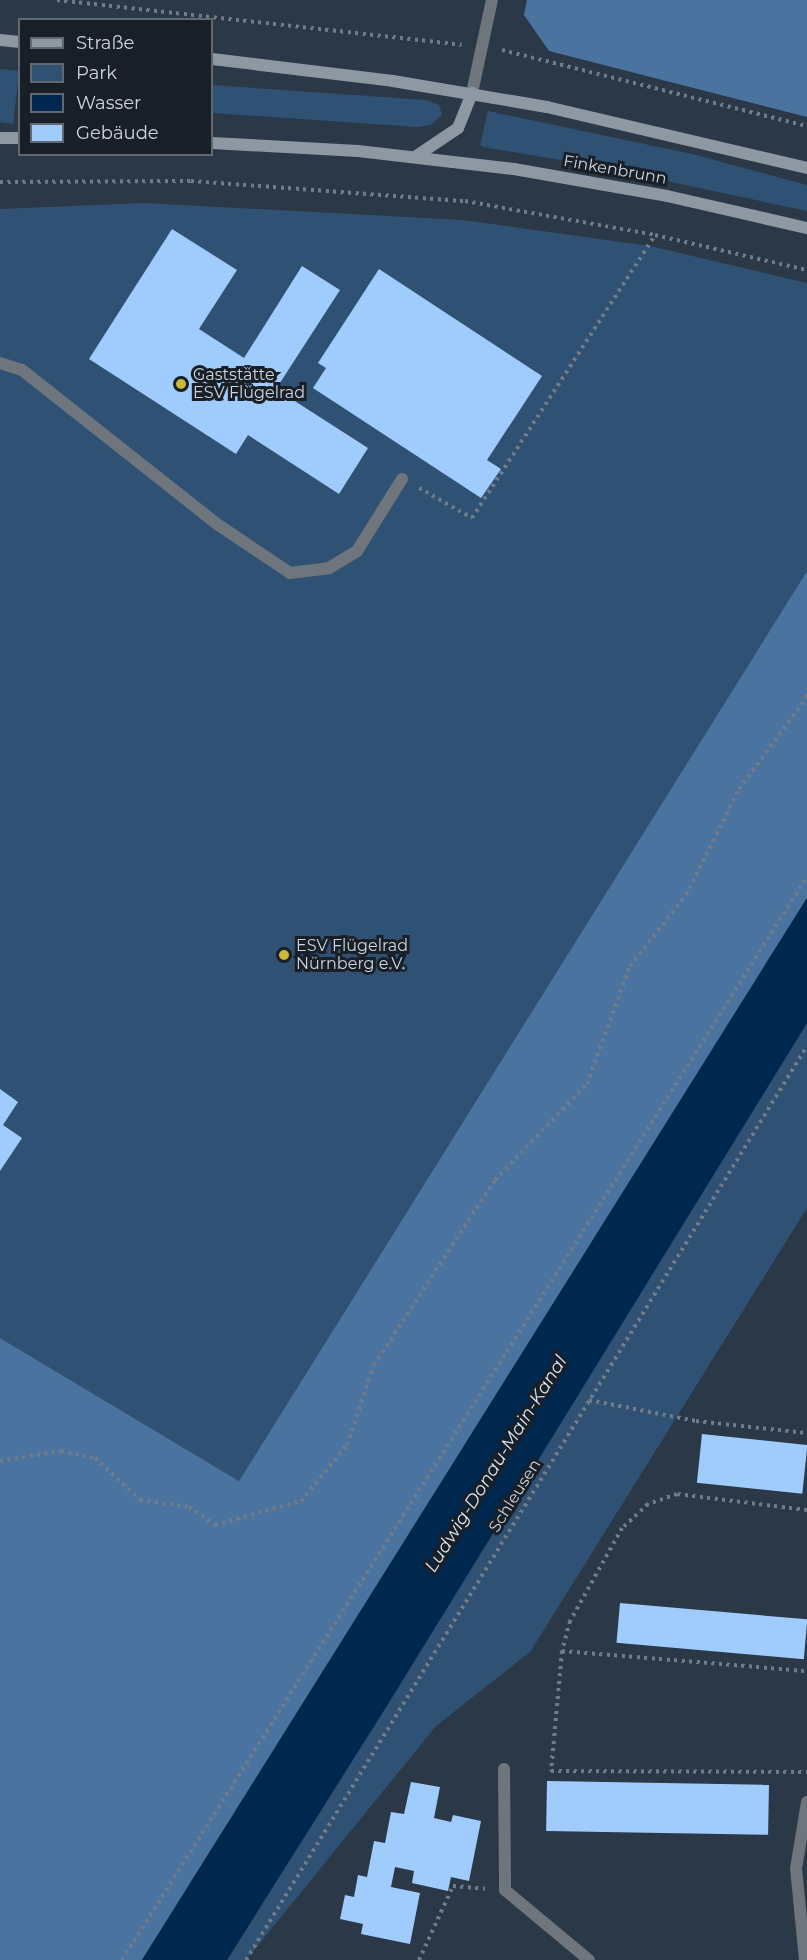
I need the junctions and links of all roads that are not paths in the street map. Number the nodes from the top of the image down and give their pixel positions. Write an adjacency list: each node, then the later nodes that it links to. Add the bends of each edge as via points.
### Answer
1 (492, 0): 5 (street)
2 (0, 40): 3 (main road)
3 (18, 42)
4 (213, 59): 5 (main road)
5 (472, 93): 9 (main road, via 458,128); 10 (main road, via 635,125)
6 (0, 138): 7 (main road)
7 (18, 138)
8 (213, 143): 9 (main road, Finkenbrunn)
9 (415, 157): 11 (main road, Finkenbrunn, via 635,190)
10 (807, 168)
11 (807, 228)
12 (0, 363): 13 (street, via 22,370 208,517 290,573 328,568 357,551)
13 (402, 478)
14 (504, 1769): 16 (street, via 506,1890)
15 (807, 1802): 17 (street, via 796,1869)
16 (589, 1960)
17 (805, 1960)

